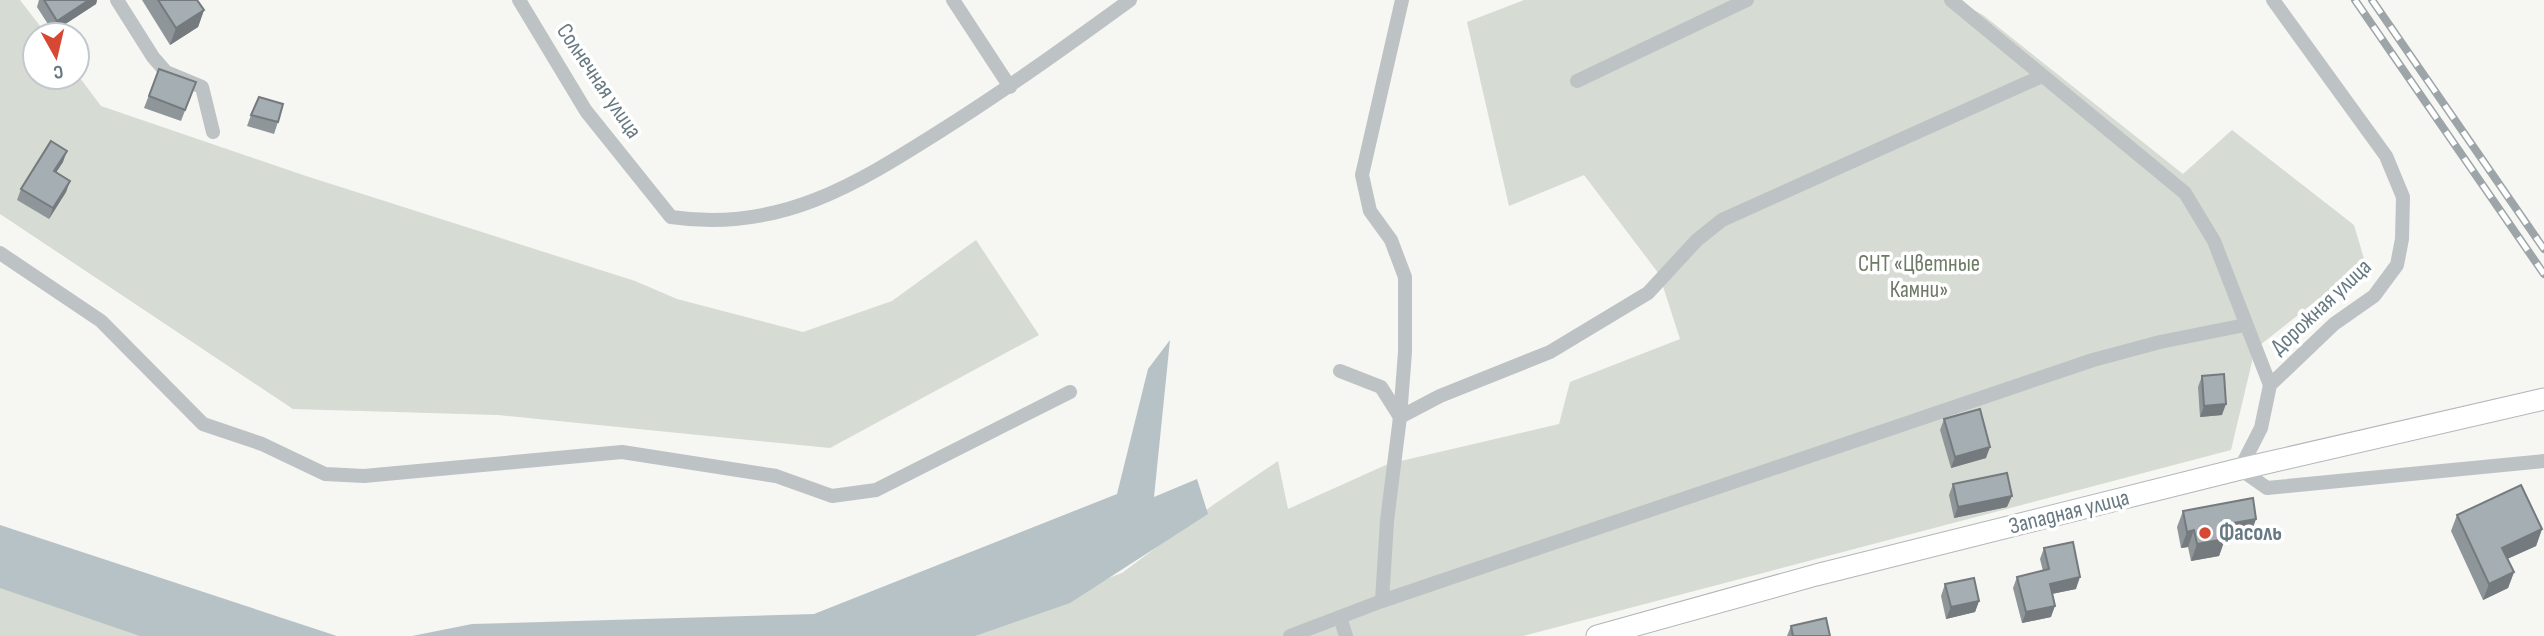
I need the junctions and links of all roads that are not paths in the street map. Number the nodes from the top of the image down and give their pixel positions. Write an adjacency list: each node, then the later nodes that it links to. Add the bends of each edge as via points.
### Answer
1 (117, 0): 12 (street, via 166,72 202,87)
2 (519, 0): 11 (street, Солнечная улица, via 586,111 671,217 708,222 798,206 848,187)
3 (953, 0): 11 (street)
4 (1130, 0): 11 (street)
5 (1402, 0): 19 (street, via 1362,175 1370,211 1391,240 1405,276)
6 (1747, 0): 10 (street)
7 (1951, 0): 9 (street)
8 (2273, 0): 16 (street, Дорожная улица, via 2386,156 2403,197 2403,217 2397,265 2388,279)
9 (2042, 76): 14 (street, via 2185,193 2214,241); 19 (street, via 1722,220 1648,293 1550,352)
10 (1577, 81)
11 (1010, 87)
12 (213, 131)
13 (0, 253): 17 (street, via 101,321 203,424 262,444 325,474 364,476 622,452 776,476 832,496 876,490)
14 (2245, 325): 16 (street); 22 (street, via 2093,360)
15 (1340, 372): 19 (street, via 1381,387)
16 (2270, 385): 21 (street, Дорожная улица, via 2261,428)
17 (1070, 392)
18 (2544, 399): 21 (main road, Западная улица)
19 (1400, 417): 22 (street)
20 (2544, 461): 21 (street, via 2267,488)
21 (2240, 469): 26 (main road, Западная улица, via 1816,575)
22 (1382, 601): 23 (street)
23 (1340, 617): 24 (street); 25 (street)
24 (1290, 636)
25 (1346, 636)
26 (1597, 636)

